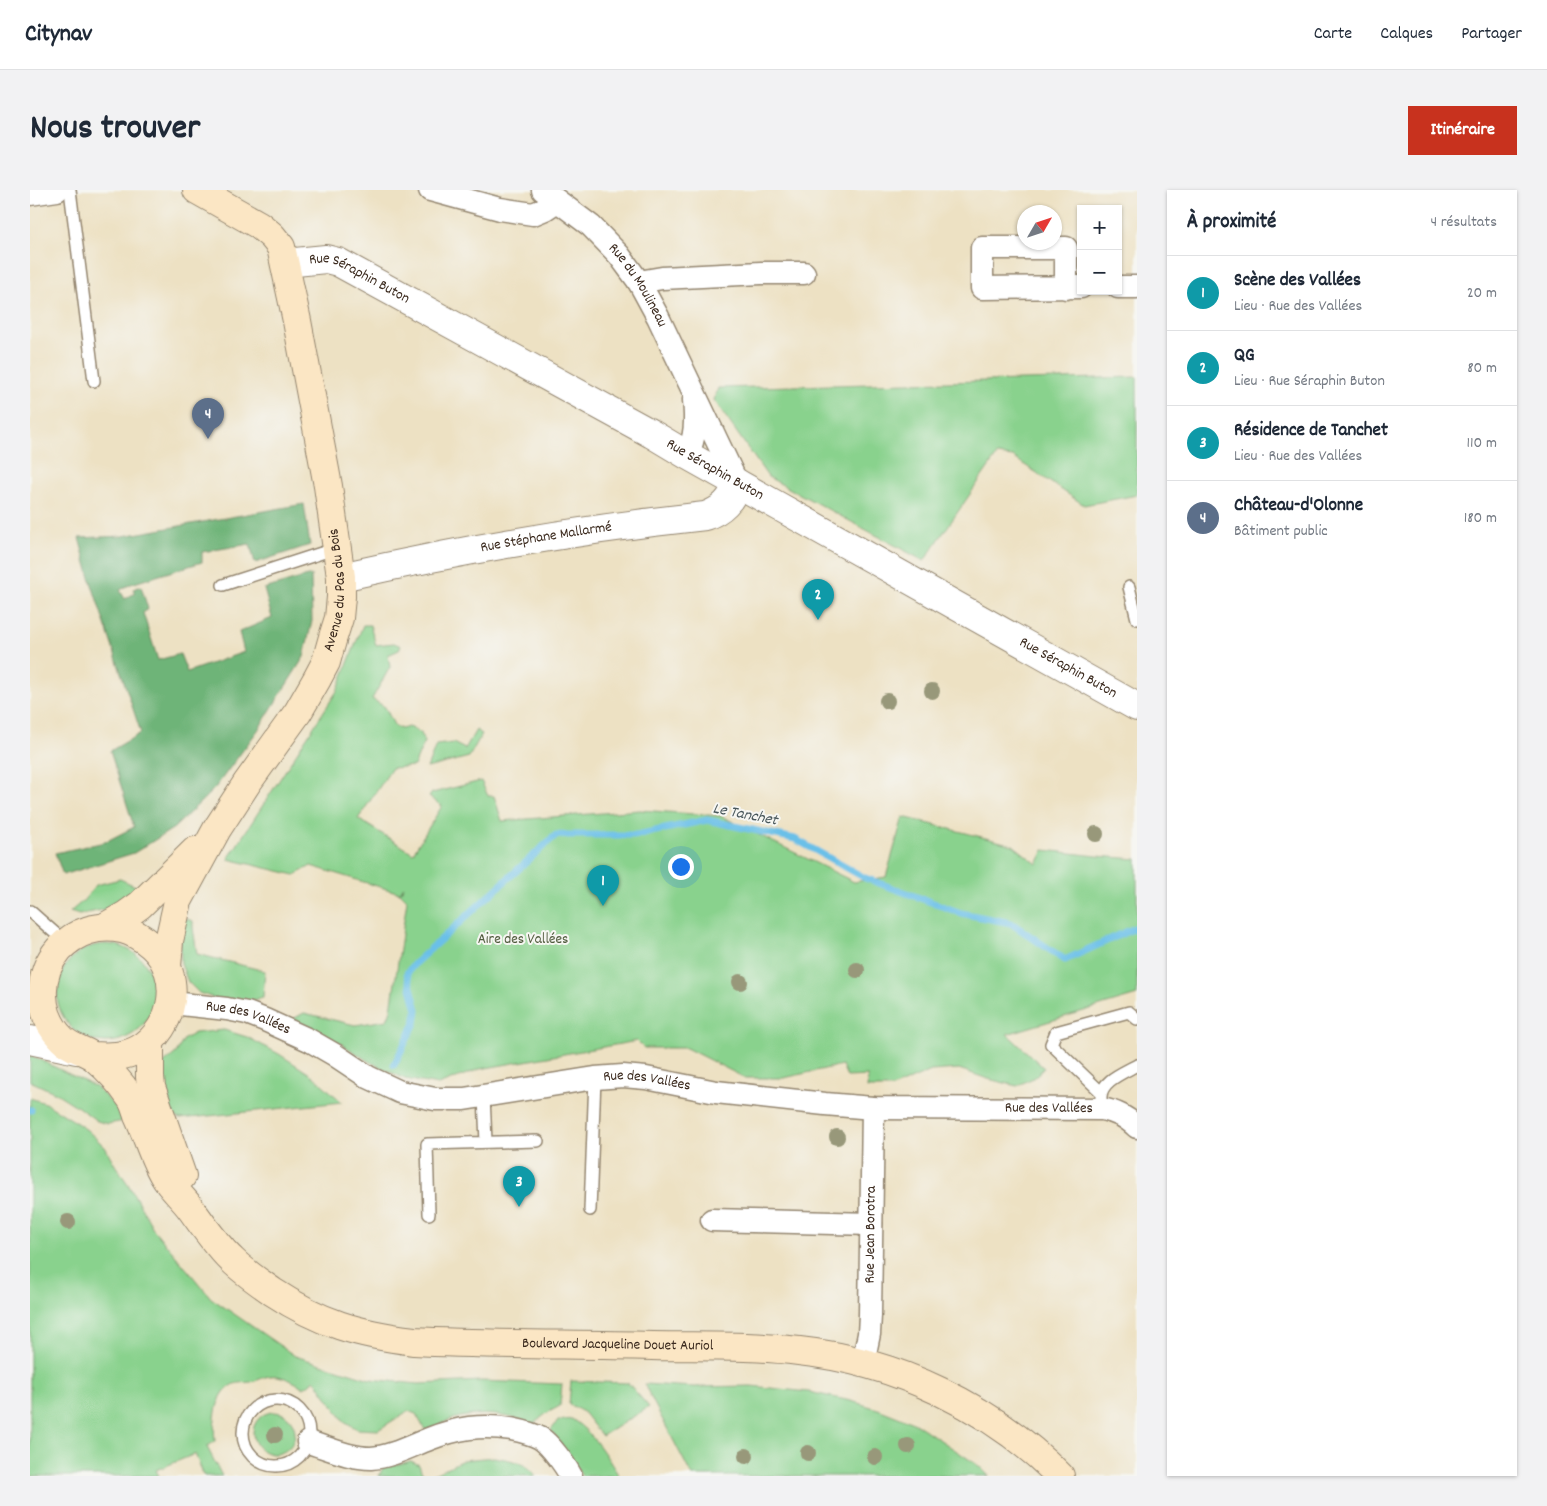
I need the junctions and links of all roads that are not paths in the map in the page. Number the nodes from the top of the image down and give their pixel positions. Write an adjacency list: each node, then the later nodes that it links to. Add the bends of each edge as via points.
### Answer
1 (57, 190): 5 (street)
2 (70, 190): 12 (lane)
3 (197, 190): 7 (main road, Avenue du Pas du Bois, via 259,225 280,247)
4 (442, 191): 6 (street, Rue du Moulineau, via 500,209 533,214 545,209)
5 (30, 194)
6 (550, 195): 9 (street, Rue du Moulineau, via 591,226 619,254)
7 (285, 263): 14 (street, Rue Séraphin Buton, via 326,259 338,262); 16 (main road, Avenue du Pas du Bois)
8 (804, 273): 9 (street, via 752,273)
9 (639, 282): 13 (street, Rue du Moulineau)
10 (1122, 287): 11 (street)
11 (1137, 287)
12 (94, 381)
13 (693, 389): 14 (street, Rue du Moulineau, via 696,421); 15 (street, Rue du Moulineau)
14 (687, 455): 15 (street, Rue Séraphin Buton)
15 (737, 483): 17 (street, Rue Stéphane Mallarmé, via 734,494 722,507 705,516 563,535); 21 (street, Rue Séraphin Buton)
16 (337, 548): 17 (main road, Avenue du Pas du Bois); 18 (lane)
17 (341, 577): 22 (main road, Avenue du Pas du Bois, via 338,618 326,662 298,712)
18 (223, 585)
19 (1129, 587): 20 (lane)
20 (1137, 620)
21 (1137, 707)
22 (217, 829): 24 (main road, Avenue du Pas du Bois, via 140,905); 26 (main road, Avenue du Pas du Bois, via 178,901)
23 (30, 911): 25 (lane)
24 (105, 927): 25 (main road, via 90,929); 26 (main road, via 124,930 142,938 157,951)
25 (65, 942): 27 (main road)
26 (167, 967): 28 (main road)
27 (37, 982): 32 (main road, via 51,1025 62,1039)
28 (172, 1003): 31 (main road, via 167,1018); 35 (street, Rue des Vallées, via 226,1009 264,1020 309,1040 368,1077 400,1092 435,1098)
29 (1137, 1019): 36 (lane, via 1129,1012 1056,1032 1051,1044)
30 (30, 1040): 32 (street)
31 (150, 1042): 32 (main road, via 123,1055 108,1057); 41 (main road, Boulevard Jacqueline Douet Auriol, via 151,1087)
32 (85, 1053): 41 (main road, Boulevard Jacqueline Douet Auriol, via 132,1099 164,1176)
33 (1137, 1065): 36 (lane, via 1108,1083)
34 (595, 1078): 35 (street, Rue des Vallées); 37 (street, Rue des Vallées, via 646,1078 716,1092); 42 (lane)
35 (484, 1096): 40 (lane)
36 (1102, 1101): 37 (street, Rue des Vallées); 38 (street, Rue des Vallées)
37 (873, 1108): 45 (street, Rue Jean Borotra)
38 (1137, 1127)
39 (538, 1141): 40 (lane)
40 (486, 1142): 43 (lane, via 427,1144)
41 (189, 1206): 46 (main road, Boulevard Jacqueline Douet Auriol, via 232,1260 258,1281 296,1307 353,1331 414,1341 770,1348 831,1355)
42 (590, 1210)
43 (429, 1214)
44 (712, 1220): 45 (street)
45 (870, 1224): 46 (street, Rue Jean Borotra, via 870,1315)
46 (863, 1363): 49 (main road, Boulevard Jacqueline Douet Auriol, via 927,1386 983,1414 1020,1440)
47 (308, 1442): 47 (lane, via 309,1427 305,1417 286,1401 260,1403 250,1411 243,1426 242,1438 248,1452 260,1463 274,1467 299,1458); 48 (street, via 371,1458 460,1429 502,1428 524,1431 541,1438)
48 (571, 1476)
49 (1060, 1476)

